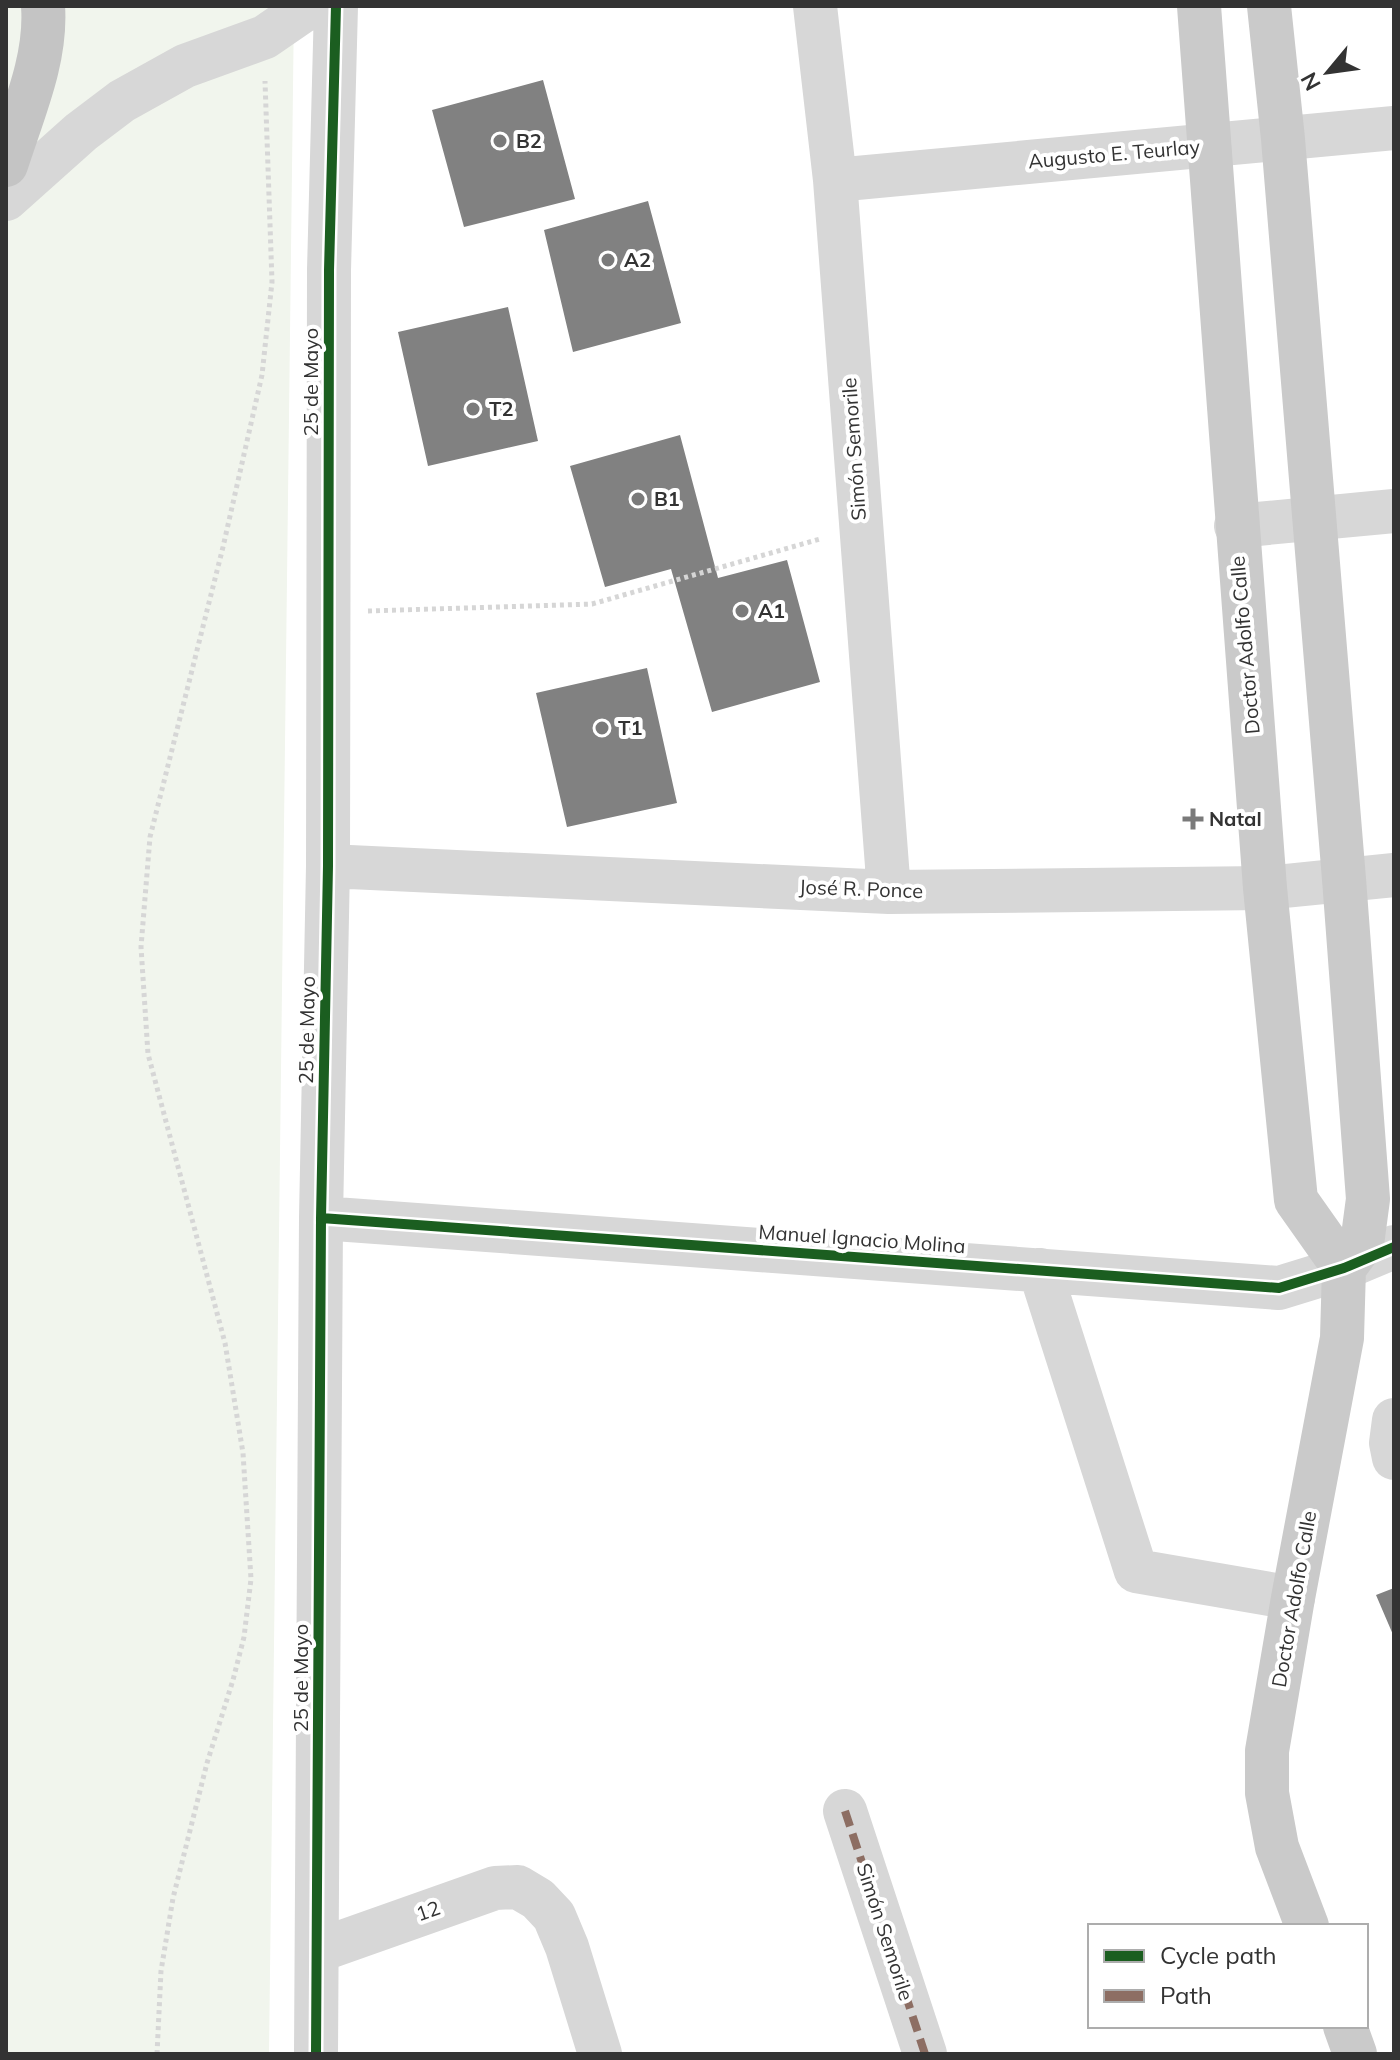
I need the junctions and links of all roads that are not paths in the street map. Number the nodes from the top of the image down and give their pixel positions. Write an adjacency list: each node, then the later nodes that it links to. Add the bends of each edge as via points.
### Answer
1 (43, 6): 10 (highway, via 45,32)
2 (310, 6): 12 (street, via 265,37 185,66 122,101)
3 (336, 6): 16 (street, 25 de Mayo, via 329,270)
4 (815, 6): 11 (street, Simón Semorile)
5 (1199, 6): 9 (main road, Doctor Adolfo Calle)
6 (1269, 6): 8 (main road, Doctor Adolfo Calle)
7 (1394, 128): 8 (street, Augusto E. Teurlay)
8 (1283, 139): 9 (street, Augusto E. Teurlay); 14 (main road, Doctor Adolfo Calle)
9 (1211, 145): 11 (street, Augusto E. Teurlay); 15 (main road, Doctor Adolfo Calle)
10 (6, 165)
11 (835, 180): 20 (street, Simón Semorile)
12 (6, 199)
13 (1394, 511): 14 (street)
14 (1314, 518): 15 (street); 18 (main road, Doctor Adolfo Calle)
15 (1236, 526): 19 (main road, Doctor Adolfo Calle)
16 (328, 866): 20 (street, José R. Ponce); 21 (street, 25 de Mayo)
17 (1394, 875): 18 (street, José R. Ponce)
18 (1344, 879): 19 (street, José R. Ponce); 23 (main road, Doctor Adolfo Calle, via 1368,1199 1362,1244)
19 (1265, 888): 20 (street, José R. Ponce); 23 (main road, Doctor Adolfo Calle, via 1296,1200)
20 (889, 892)
21 (321, 1218): 24 (street, Manuel Ignacio Molina); 30 (street, 25 de Mayo)
22 (1394, 1247): 23 (street, Manuel Ignacio Molina)
23 (1344, 1268): 24 (street, Manuel Ignacio Molina, via 1279,1288); 27 (main road, Doctor Adolfo Calle, via 1342,1338)
24 (1040, 1270): 27 (street, via 1136,1571)
25 (1394, 1420): 26 (street)
26 (1394, 1458)
27 (1293, 1598): 29 (main road, Doctor Adolfo Calle, via 1267,1751 1267,1793 1277,1847)
28 (845, 1811): 34 (street, Simón Semorile)
29 (1306, 1924)
30 (317, 1951): 32 (street, 25 de Mayo); 33 (street, 12, via 495,1888 518,1887 554,1916)
31 (1346, 2028): 35 (main road)
32 (316, 2054)
33 (600, 2054)
34 (925, 2054)
35 (1355, 2054)

